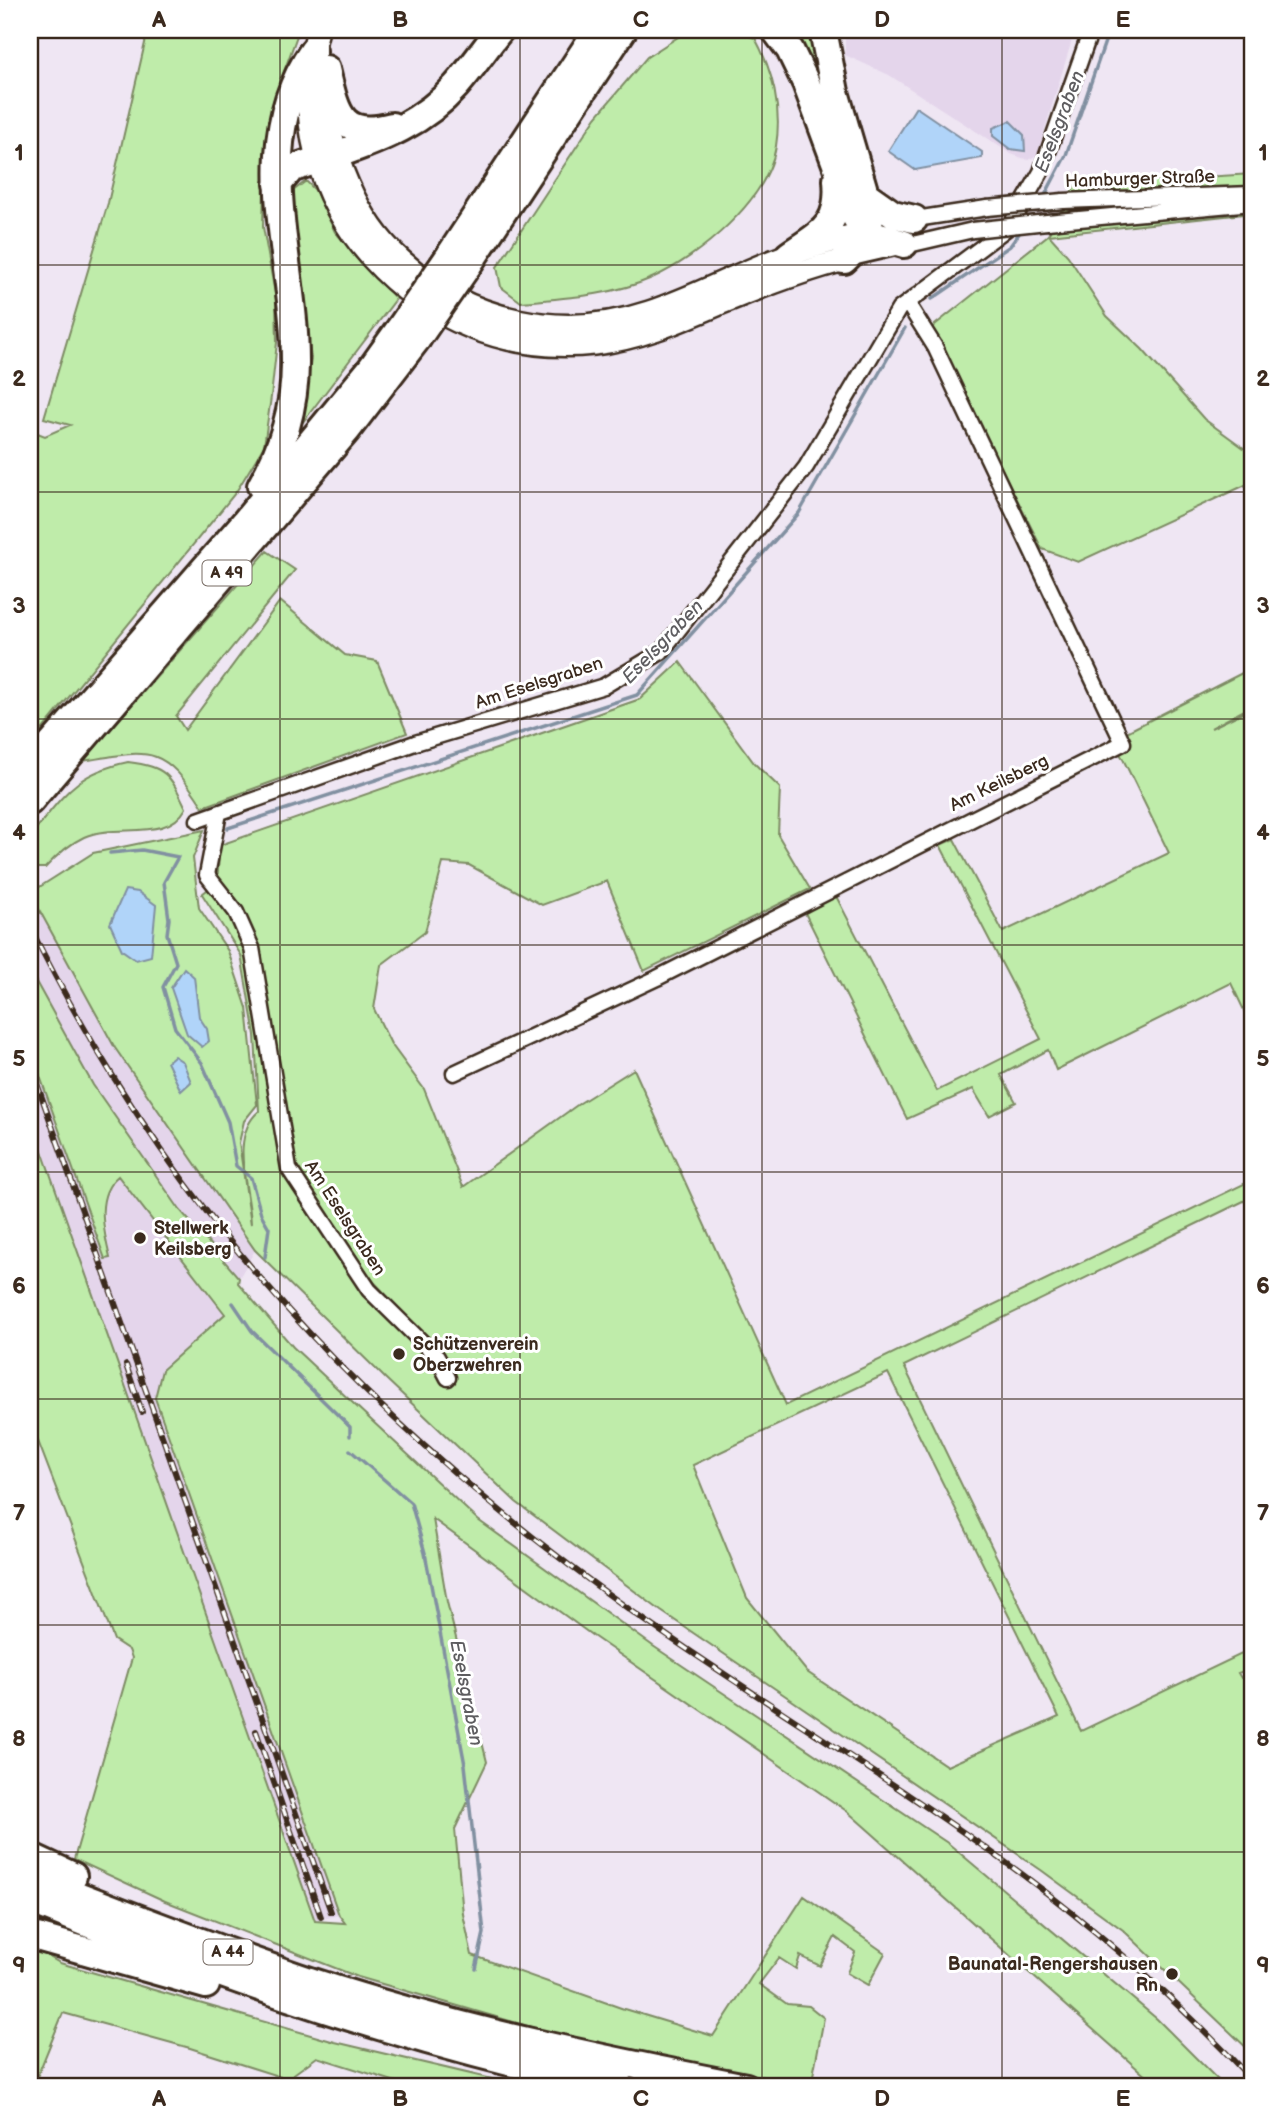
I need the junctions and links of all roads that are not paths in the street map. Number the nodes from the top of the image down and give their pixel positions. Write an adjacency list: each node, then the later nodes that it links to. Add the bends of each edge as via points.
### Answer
1 (331, 30): 9 (main road)
2 (500, 30): 11 (highway, via 457,85)
3 (598, 30): 22 (highway, A 49)
4 (623, 30): 10 (highway, A 49)
5 (638, 30): 10 (highway)
6 (775, 30): 13 (highway, via 806,83)
7 (823, 30): 16 (highway, via 838,103)
8 (1091, 30): 24 (street, Am Eselsgraben, via 1041,172 1010,226)
9 (319, 50): 11 (highway, via 338,113 352,127 374,130); 12 (main road, via 309,114); 14 (highway, via 295,78)
10 (600, 65): 22 (highway, A 49)
11 (418, 119): 12 (highway, via 387,136)
12 (328, 157): 14 (highway, via 290,169); 21 (main road, via 396,256 457,300 514,321 555,326 612,322); 23 (main road, via 331,198 348,229 394,280 448,317 488,334 530,343 572,346 633,337)
13 (836, 164): 19 (highway, via 856,218); 21 (highway, via 839,201 834,219)
14 (278, 184): 26 (highway, via 295,348 292,403 274,461)
15 (1252, 194): 18 (street, Hamburger Straße, bridge, via 1063,201)
16 (866, 195): 18 (highway, via 893,214); 19 (highway)
17 (1252, 203): 20 (street, bridge, via 973,230)
18 (914, 219): 19 (street, Hamburger Straße)
19 (868, 231): 20 (highway); 21 (main road); 23 (highway)
20 (904, 244): 23 (street)
21 (789, 255)
22 (459, 260): 25 (highway, A 49, bridge)
23 (844, 260)
24 (908, 304): 29 (street, Am Eselsgraben, via 894,318 806,467 661,652 604,685 415,743); 31 (street, Am Keilsberg, via 935,347 1123,743 657,978)
25 (409, 333): 26 (highway, A 49, via 370,370); 28 (highway, A 49, via 330,450)
26 (225, 544): 27 (highway, A 49)
27 (30, 769)
28 (30, 801)
29 (219, 813): 30 (street, Am Eselsgraben); 32 (street, Am Eselsgraben, via 207,875 236,912 252,947 289,1169 369,1290 437,1357)
30 (198, 820)
31 (454, 1073)
32 (448, 1378)
33 (30, 1849): 35 (highway)
34 (30, 1856): 35 (highway)
35 (65, 1872): 41 (highway, via 180,1922 388,1997)
36 (30, 1877): 41 (highway, A 44)
37 (30, 1900): 41 (highway, A 44, via 247,1983)
38 (30, 1926): 40 (highway)
39 (30, 1935): 40 (highway)
40 (102, 1955): 41 (highway, via 317,2018)
41 (428, 2027): 42 (highway, A 44); 43 (highway, A 44)
42 (621, 2087)
43 (746, 2087)

